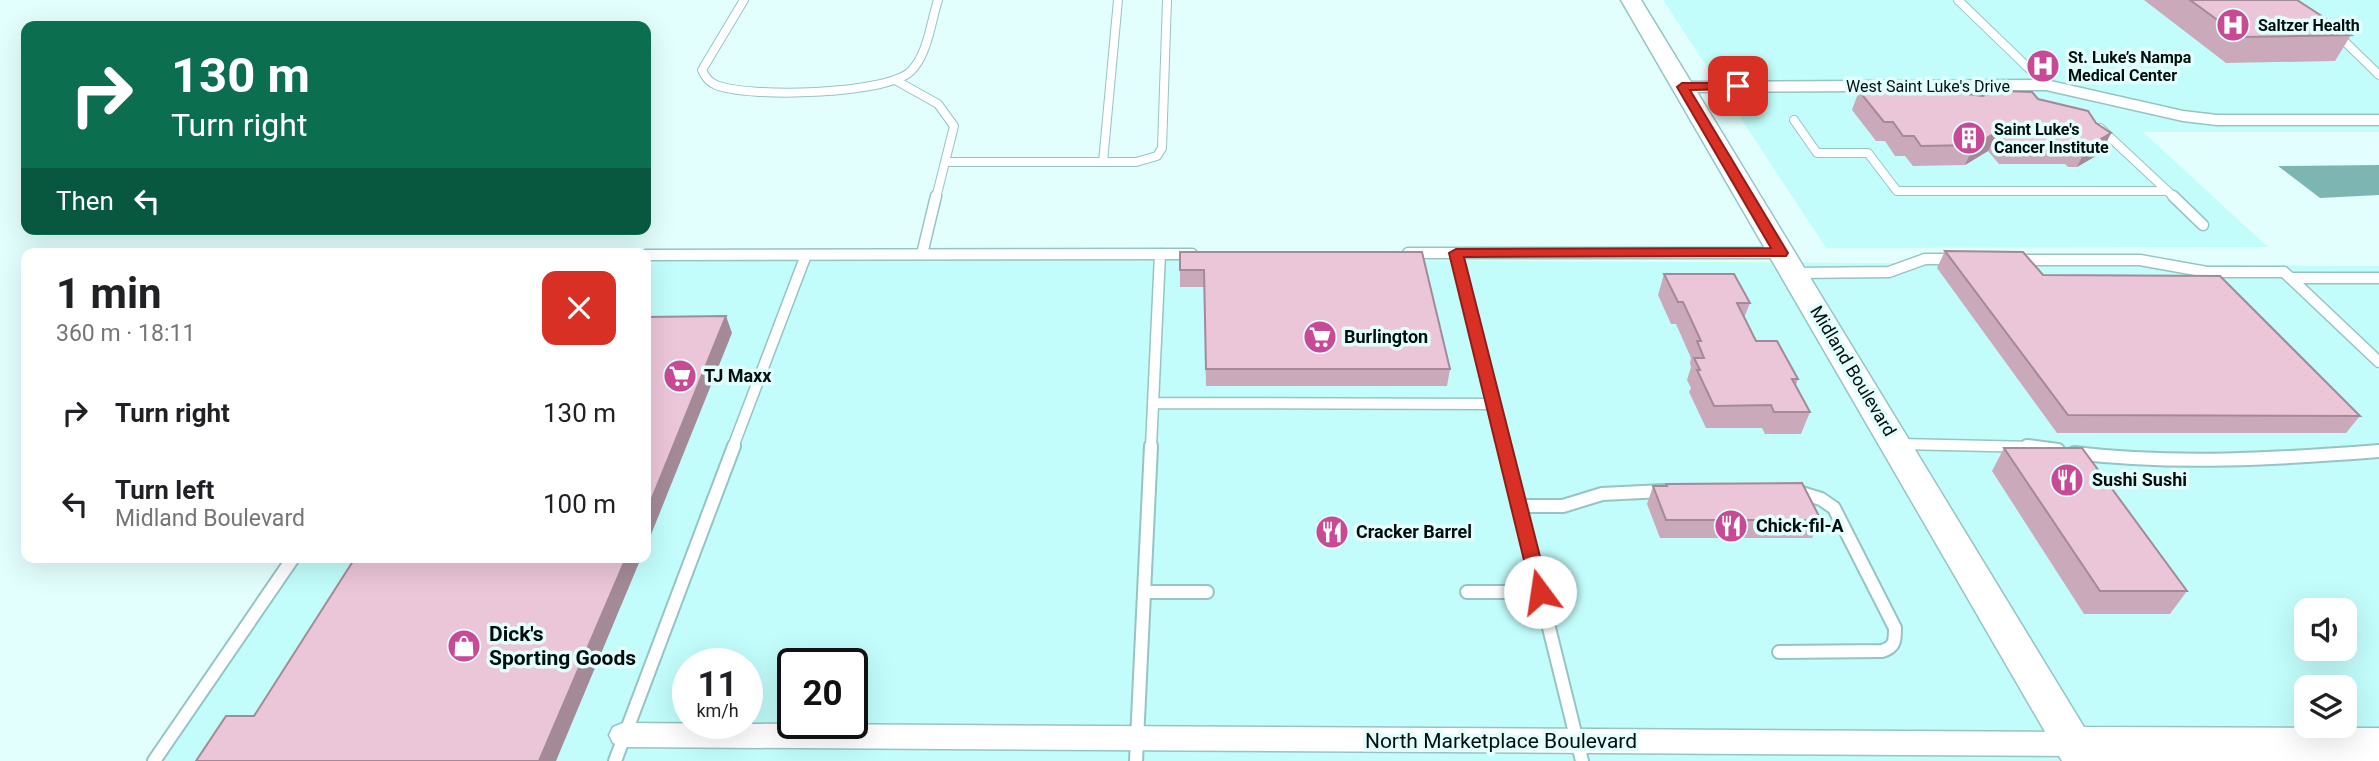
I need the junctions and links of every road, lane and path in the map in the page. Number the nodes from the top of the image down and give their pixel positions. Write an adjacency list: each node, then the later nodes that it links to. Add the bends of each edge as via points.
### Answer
1 (744, 0): 9 (lane, via 702,70 716,85 835,91 876,88)
2 (938, 0): 9 (lane, via 916,64)
3 (1118, 0): 16 (lane)
4 (1167, 0): 16 (lane, via 1162,148 1157,156 1136,162)
5 (1631, 0): 11 (main road, Midland Boulevard)
6 (1958, 0): 10 (lane)
7 (2334, 30): 8 (lane)
8 (2379, 75)
9 (897, 81): 15 (lane, via 935,100 949,113 954,126)
10 (2046, 85): 11 (street, West Saint Luke's Drive); 13 (street, West Saint Luke's Drive, via 2217,120)
11 (1682, 87): 28 (main road, Midland Boulevard)
12 (1794, 120): 17 (lane, via 1817,153 1868,153 1897,191)
13 (2379, 120)
14 (2093, 121): 17 (lane)
15 (946, 162): 16 (lane); 21 (lane)
16 (1103, 162)
17 (2165, 191): 18 (lane)
18 (2203, 225)
19 (1402, 253): 20 (lane)
20 (1456, 253): 28 (lane); 33 (lane)
21 (922, 254): 22 (lane); 25 (lane)
22 (1160, 254): 23 (lane); 32 (lane)
23 (1200, 254)
24 (651, 255): 25 (lane)
25 (806, 255): 45 (lane)
26 (1966, 260): 28 (lane, via 1925,259 1889,272)
27 (2006, 260): 29 (lane, via 2140,260 2207,272 2284,272)
28 (1787, 263): 34 (main road, Midland Boulevard)
29 (2290, 278): 30 (lane); 31 (lane)
30 (2379, 278)
31 (2379, 362)
32 (1153, 403): 33 (lane); 40 (lane)
33 (1493, 404): 38 (lane)
34 (1897, 444): 35 (lane, via 2023,445 2105,456 2182,459); 49 (main road, Midland Boulevard)
35 (2379, 451)
36 (1785, 490): 44 (lane, via 1811,495 1834,508 1896,636 1891,648 1882,651)
37 (1673, 491): 38 (lane, via 1602,494 1563,506)
38 (1518, 506): 43 (lane)
39 (290, 563): 50 (lane)
40 (1144, 592): 41 (lane); 47 (lane)
41 (1207, 592)
42 (1467, 592): 43 (lane)
43 (1540, 592): 48 (lane)
44 (1779, 652)
45 (624, 735): 47 (street, North Marketplace Boulevard); 51 (lane)
46 (2379, 746): 49 (main road, North Marketplace Boulevard)
47 (1137, 750): 48 (street, North Marketplace Boulevard)
48 (1579, 751): 49 (street, North Marketplace Boulevard)
49 (2078, 752)
50 (154, 761)
51 (615, 761)

